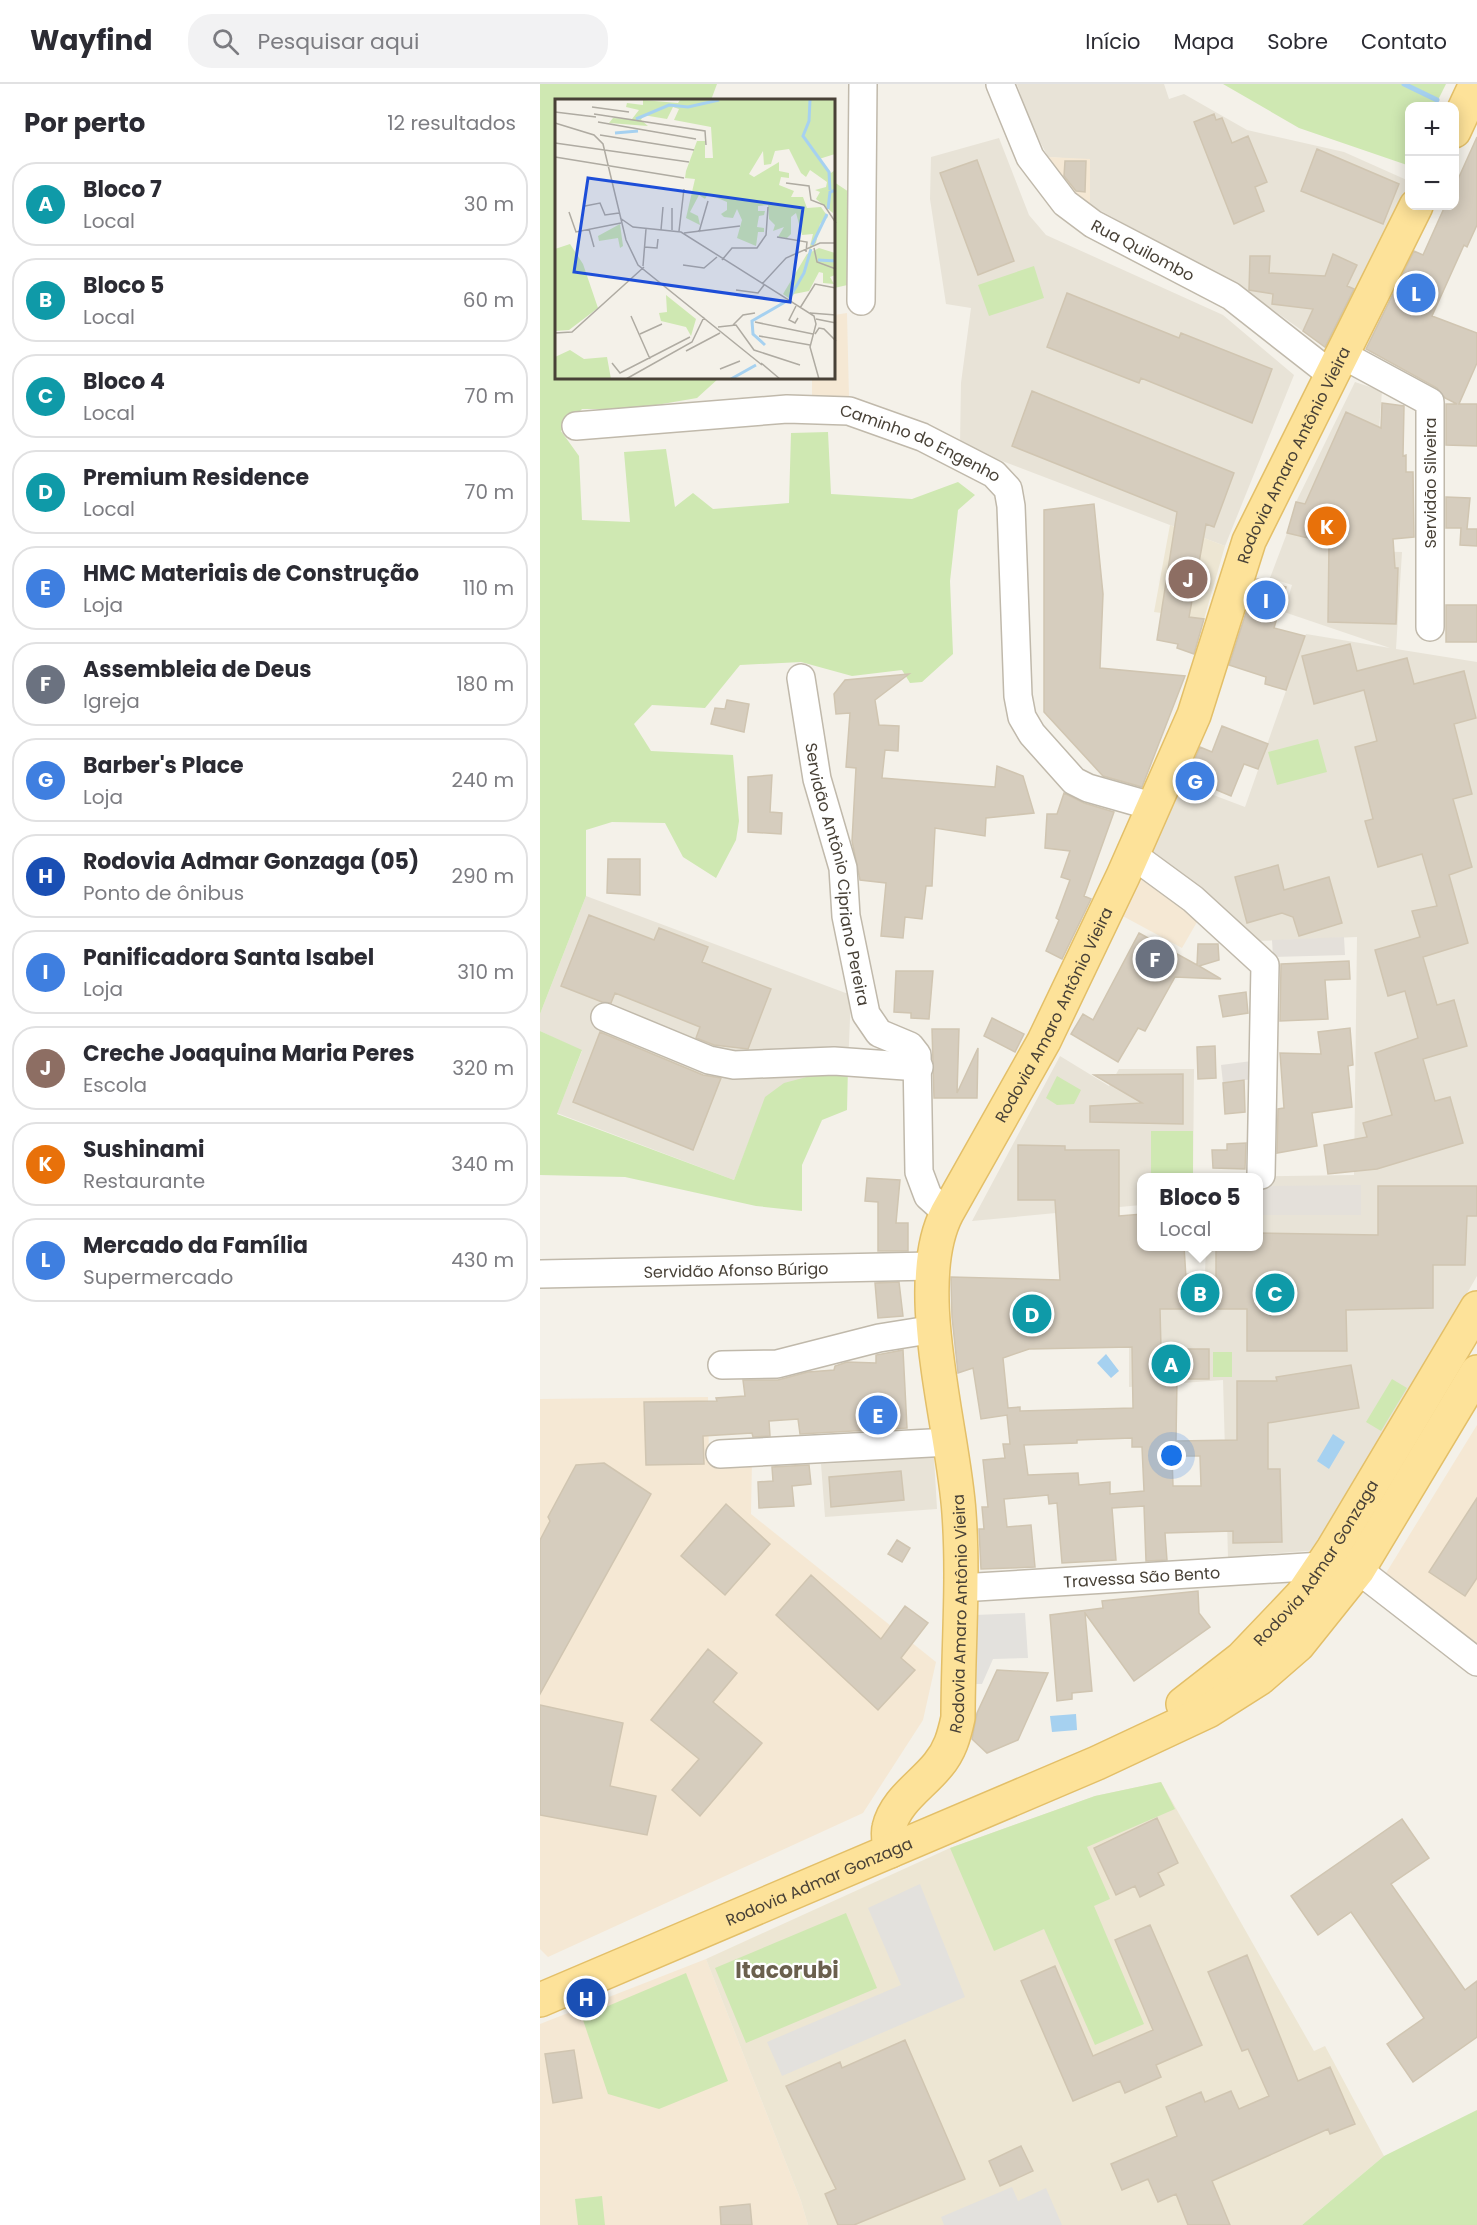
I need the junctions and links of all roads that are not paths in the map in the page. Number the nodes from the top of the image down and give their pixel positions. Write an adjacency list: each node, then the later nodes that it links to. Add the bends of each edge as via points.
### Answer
1 (863, 84): 6 (street)
2 (1000, 84): 7 (street, Rua Quilombo, via 1030,157 1065,203 1093,224 1231,296)
3 (1476, 84): 4 (main road)
4 (1459, 122)
5 (1414, 210): 7 (main road, Rodovia Amaro Antônio Vieira)
6 (861, 301)
7 (1338, 365): 9 (street, Servidão Silveira, via 1430,402); 11 (main road, Rodovia Amaro Antônio Vieira, via 1249,541 1194,715)
8 (576, 426): 11 (street, Caminho do Engenho, via 787,409 849,411 922,437 994,474 1008,489 1011,506 1022,717 1074,781)
9 (1430, 627)
10 (801, 678): 14 (street, Servidão Antônio Cipriano Pereira, via 817,779 843,868 846,916 866,1014 879,1033 910,1046)
11 (1155, 807): 12 (main road, Rodovia Amaro Antônio Vieira)
12 (1133, 855): 15 (street, via 1193,899 1265,965); 16 (main road, Rodovia Amaro Antônio Vieira, via 1044,1041)
13 (605, 1017): 14 (street, via 709,1060 734,1065 834,1061)
14 (919, 1067): 16 (street, via 920,1172 928,1196)
15 (1262, 1173)
16 (947, 1213): 17 (main road, Rodovia Amaro Antônio Vieira, via 937,1237)
17 (932, 1266): 18 (street, Servidão Afonso Búrigo); 20 (main road, Rodovia Amaro Antônio Vieira)
18 (540, 1274)
19 (1477, 1308): 25 (main road, Rodovia Admar Gonzaga)
20 (935, 1329): 21 (street, via 879,1338 777,1364); 23 (main road, Rodovia Amaro Antônio Vieira)
21 (723, 1365)
22 (1477, 1372): 26 (main road, Rodovia Admar Gonzaga)
23 (950, 1442): 24 (street); 27 (main road, Rodovia Amaro Antônio Vieira, via 959,1509)
24 (720, 1454)
25 (1328, 1558): 26 (street); 27 (street, Travessa São Bento); 29 (main road, Rodovia Admar Gonzaga, via 1281,1620 1242,1658 1195,1696)
26 (1358, 1570): 28 (street); 29 (main road, Rodovia Admar Gonzaga, via 1298,1645 1260,1678 1208,1711)
27 (960, 1588): 30 (main road, Rodovia Amaro Antônio Vieira, via 958,1718 952,1744 939,1765 897,1810 888,1828)
28 (1477, 1662)
29 (1097, 1762): 30 (main road, Rodovia Admar Gonzaga)
30 (890, 1851): 31 (main road, Rodovia Admar Gonzaga)
31 (540, 2000)

